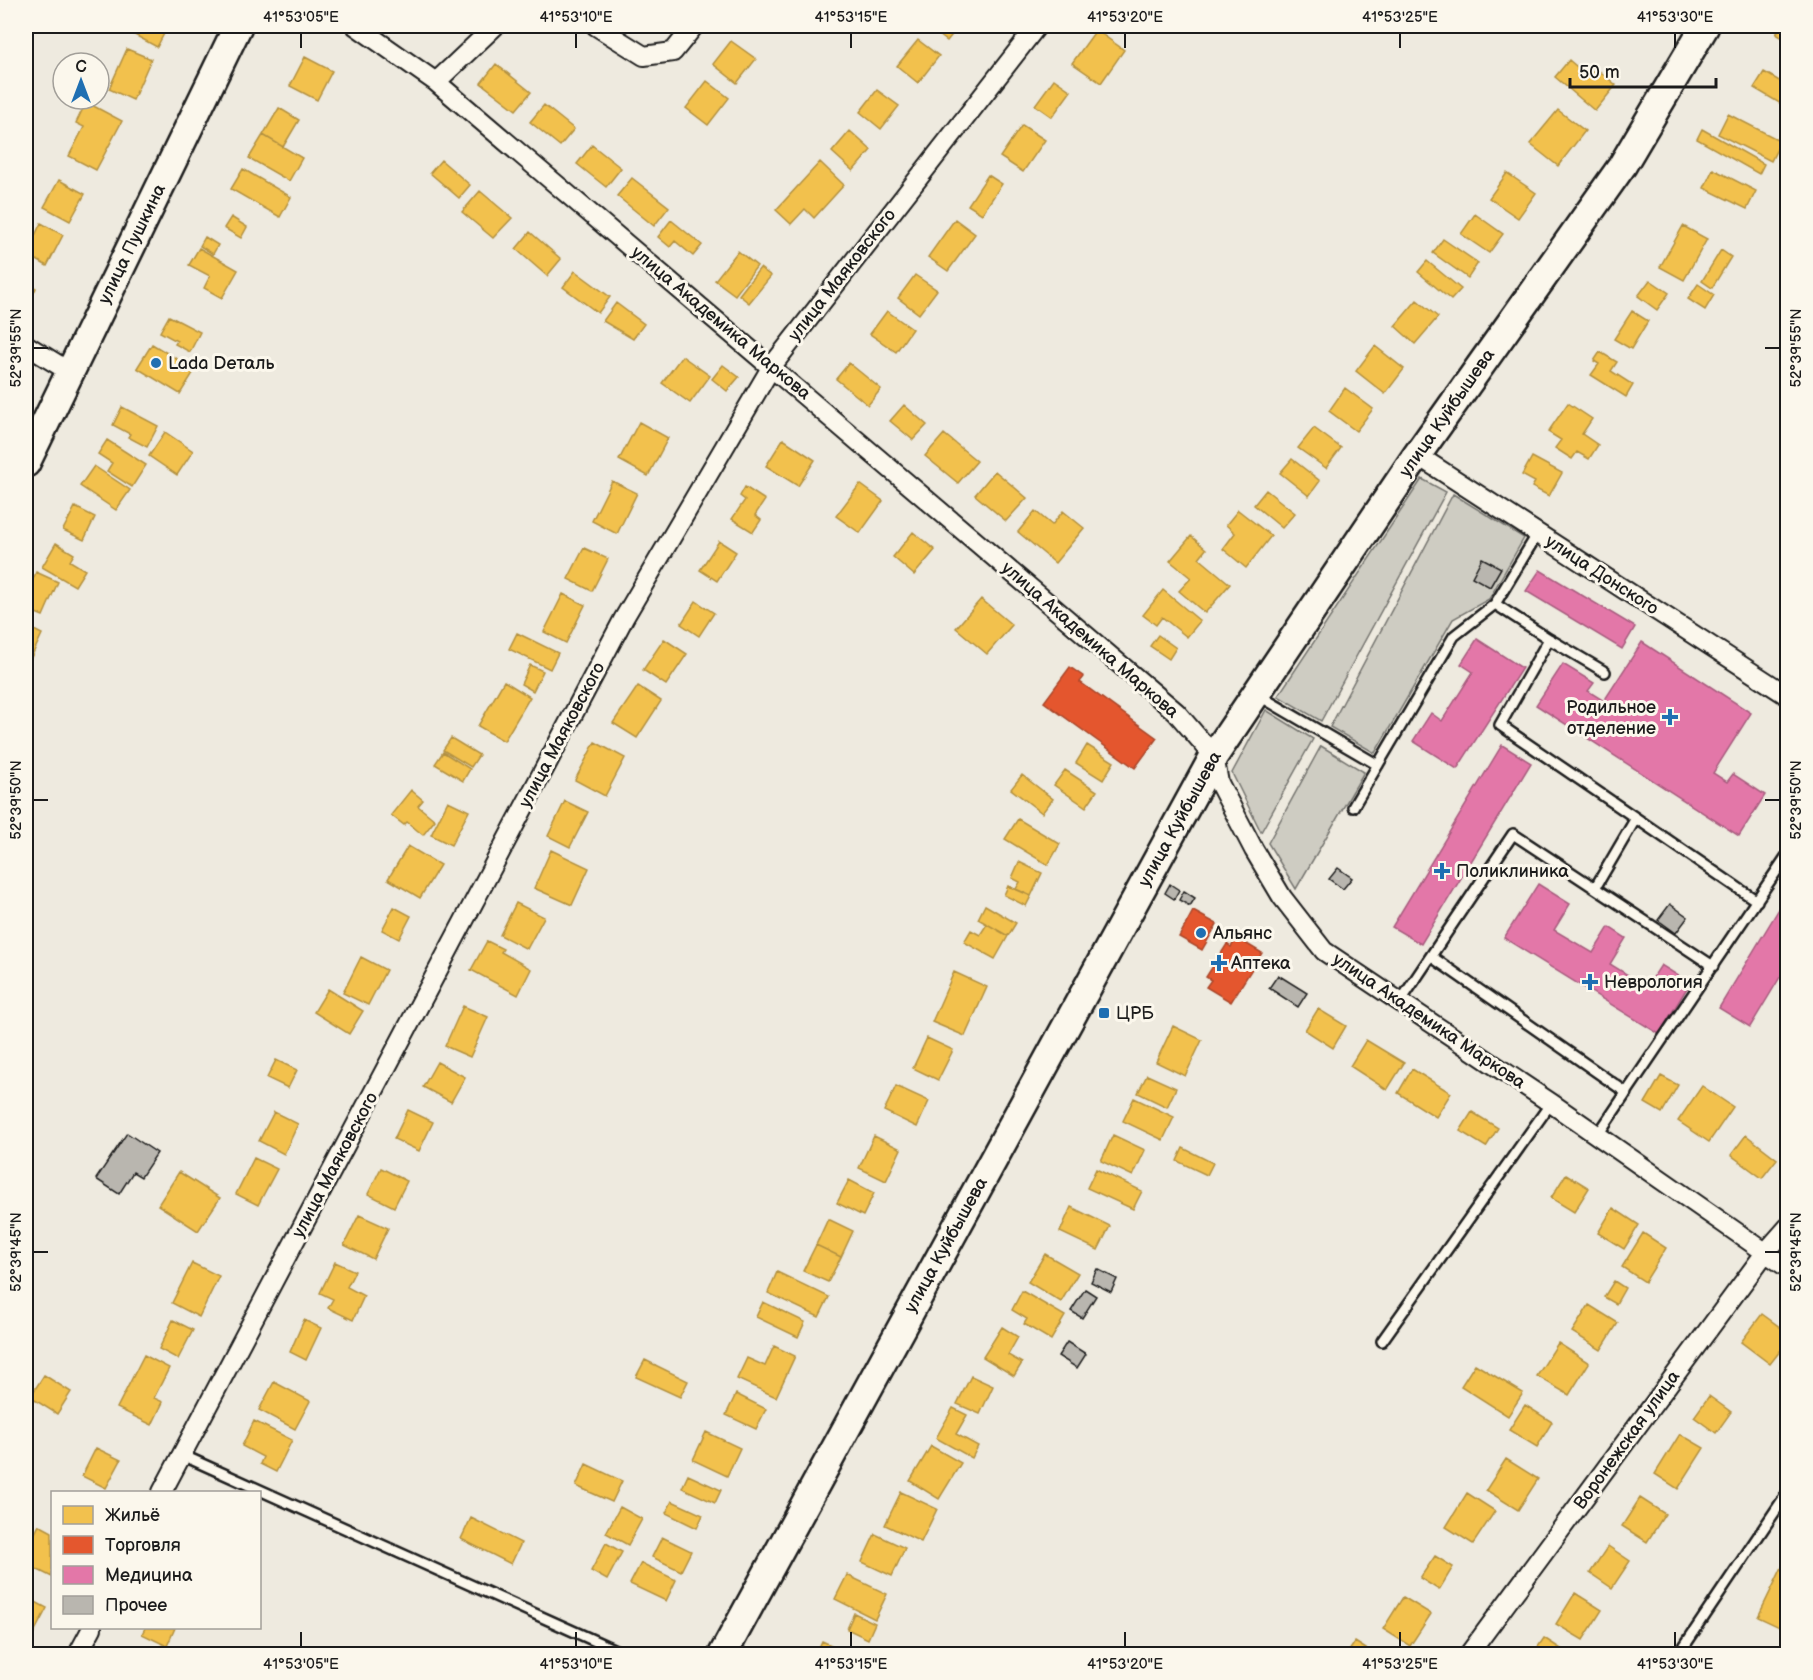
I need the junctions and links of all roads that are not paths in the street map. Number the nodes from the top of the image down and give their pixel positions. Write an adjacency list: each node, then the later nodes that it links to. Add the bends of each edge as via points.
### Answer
1 (238, 26): 11 (street, улица Пушкина)
2 (356, 26): 8 (street, улица Академика Маркова)
3 (495, 26): 8 (street)
4 (596, 26): 5 (street, via 644,56 673,52)
5 (694, 26)
6 (1037, 26): 10 (street, улица Маяковского)
7 (1705, 26): 12 (street, улица Куйбышева, via 1622,166)
8 (436, 82): 10 (street, улица Академика Маркова)
9 (26, 345): 11 (street)
10 (772, 366): 20 (street, улица Академика Маркова, via 1176,712); 37 (street, улица Маяковского, via 624,618)
11 (70, 372): 13 (street, улица Пушкина)
12 (1416, 455): 14 (street, улица Донского); 18 (street, улица Куйбышева)
13 (26, 463)
14 (1538, 533): 15 (lane); 19 (street, улица Донского)
15 (1495, 604): 16 (lane); 21 (lane, via 1454,636)
16 (1549, 639): 17 (lane); 23 (lane, via 1500,726)
17 (1605, 672)
18 (1256, 693): 20 (street, улица Куйбышева); 21 (lane)
19 (1788, 696)
20 (1214, 756): 29 (street, улица Академика Маркова, via 1220,783 1282,897 1324,951); 43 (street, улица Куйбышева)
21 (1378, 765): 22 (lane)
22 (1353, 807)
23 (1636, 818): 25 (lane); 26 (lane)
24 (1788, 855): 26 (lane)
25 (1595, 888): 27 (lane, via 1513,834); 28 (lane)
26 (1757, 901): 28 (lane)
27 (1432, 957): 29 (lane); 30 (lane)
28 (1713, 966): 30 (lane)
29 (1401, 1002): 31 (street, улица Академика Маркова)
30 (1627, 1093): 32 (lane)
31 (1551, 1103): 32 (street, улица Академика Маркова); 36 (lane)
32 (1597, 1136): 34 (street, улица Академика Маркова)
33 (1788, 1227): 34 (street, Воронежская улица)
34 (1765, 1253): 35 (street, улица Академика Маркова); 44 (street, Воронежская улица)
35 (1788, 1268)
36 (1383, 1341)
37 (182, 1455): 38 (street, улица Маяковского); 42 (lane)
38 (163, 1491)
39 (1788, 1492): 45 (lane)
40 (91, 1629): 41 (street)
41 (78, 1654)
42 (624, 1654)
43 (723, 1654)
44 (1468, 1654)
45 (1679, 1654)

